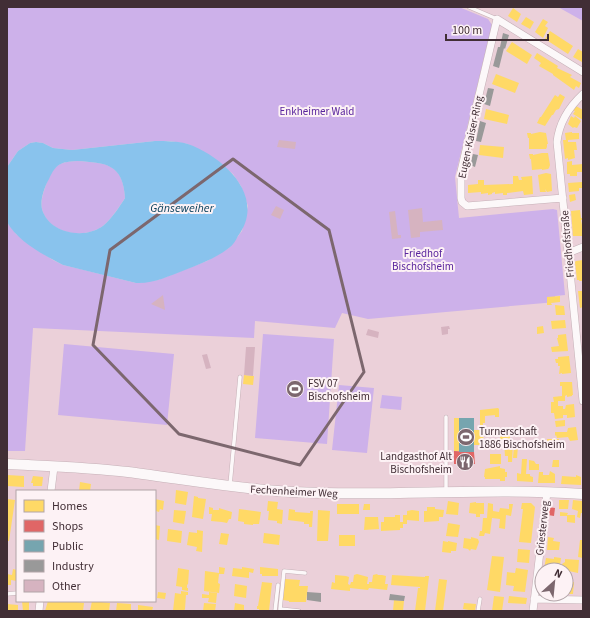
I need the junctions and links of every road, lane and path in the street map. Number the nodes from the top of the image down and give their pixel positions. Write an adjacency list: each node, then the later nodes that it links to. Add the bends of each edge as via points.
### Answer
1 (469, 7): 2 (lane)
2 (497, 19): 3 (street); 5 (street, Eugen-Kaiser-Ring, via 461,171 462,202 471,207)
3 (583, 72)
4 (583, 94): 5 (street, Friedhofstraße, via 564,116 558,136)
5 (563, 198): 7 (street, Friedhofstraße)
6 (583, 247): 7 (street)
7 (568, 254): 9 (street, Friedhofstraße)
8 (240, 377): 13 (lane)
9 (583, 401)
10 (446, 417): 15 (lane)
11 (7, 464): 12 (street, Fechenheimer Weg)
12 (54, 467): 13 (street, Fechenheimer Weg, via 128,472); 14 (street)
13 (230, 487): 15 (street, Fechenheimer Weg, via 334,494)
14 (52, 490)
15 (446, 492): 16 (street, Fechenheimer Weg)
16 (546, 492): 17 (street, Fechenheimer Weg); 18 (street, Griesterweg)
17 (583, 494)
18 (538, 562)
19 (305, 573): 23 (lane, via 284,571)
20 (278, 585): 24 (lane)
21 (480, 599): 26 (lane)
22 (534, 599): 27 (street, Griesterweg)
23 (280, 610): 25 (lane)
24 (276, 611)
25 (300, 611)
26 (478, 611)
27 (533, 611)

